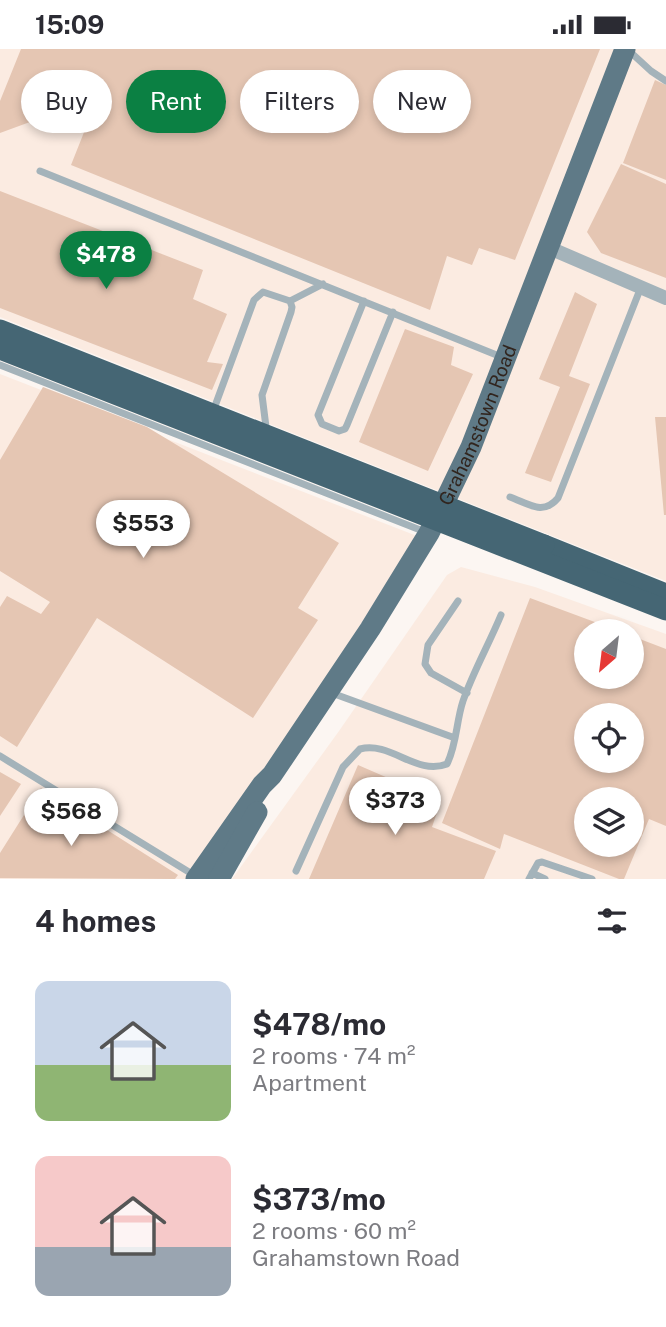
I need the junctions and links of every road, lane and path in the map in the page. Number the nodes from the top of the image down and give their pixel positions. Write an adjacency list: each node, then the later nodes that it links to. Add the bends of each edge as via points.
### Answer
1 (626, 49): 2 (lane); 4 (main road, Grahamstown Road)
2 (666, 81)
3 (40, 170): 5 (lane)
4 (547, 247): 6 (street); 14 (main road, Grahamstown Road)
5 (323, 285): 8 (lane); 9 (lane)
6 (641, 287): 7 (street); 18 (lane, via 558,498 541,508)
7 (666, 297)
8 (290, 301): 16 (lane, via 263,292 254,300); 17 (lane, via 291,312 262,395)
9 (365, 301): 10 (lane); 10 (lane, via 318,415 322,424 331,428 339,431 347,425)
10 (393, 313): 14 (lane)
11 (0, 321): 16 (lane)
12 (0, 330): 21 (highway, bridge)
13 (0, 349): 23 (highway, bridge)
14 (505, 358): 19 (main road, Grahamstown Road)
15 (0, 365): 20 (lane)
16 (215, 406): 17 (lane)
17 (266, 427): 19 (lane)
18 (510, 497)
19 (446, 499): 20 (main road, Grahamstown Road)
20 (429, 533): 25 (main road, Grahamstown Road)
21 (666, 594)
22 (458, 601): 26 (lane, via 428,645 425,664 431,673)
23 (666, 610)
24 (501, 615): 26 (lane)
25 (328, 692): 27 (lane); 29 (main road, Grahamstown Road)
26 (467, 693): 27 (lane)
27 (455, 738): 30 (lane, via 447,764 439,767 419,765 375,748 352,755)
28 (0, 756): 32 (lane)
29 (272, 775): 32 (main road, Grahamstown Road); 33 (main road, Grahamstown Road, via 270,789)
30 (296, 871)
31 (530, 876): 34 (lane); 35 (lane, via 542,862)
32 (198, 878)
33 (219, 879)
34 (545, 879)
35 (592, 879)

